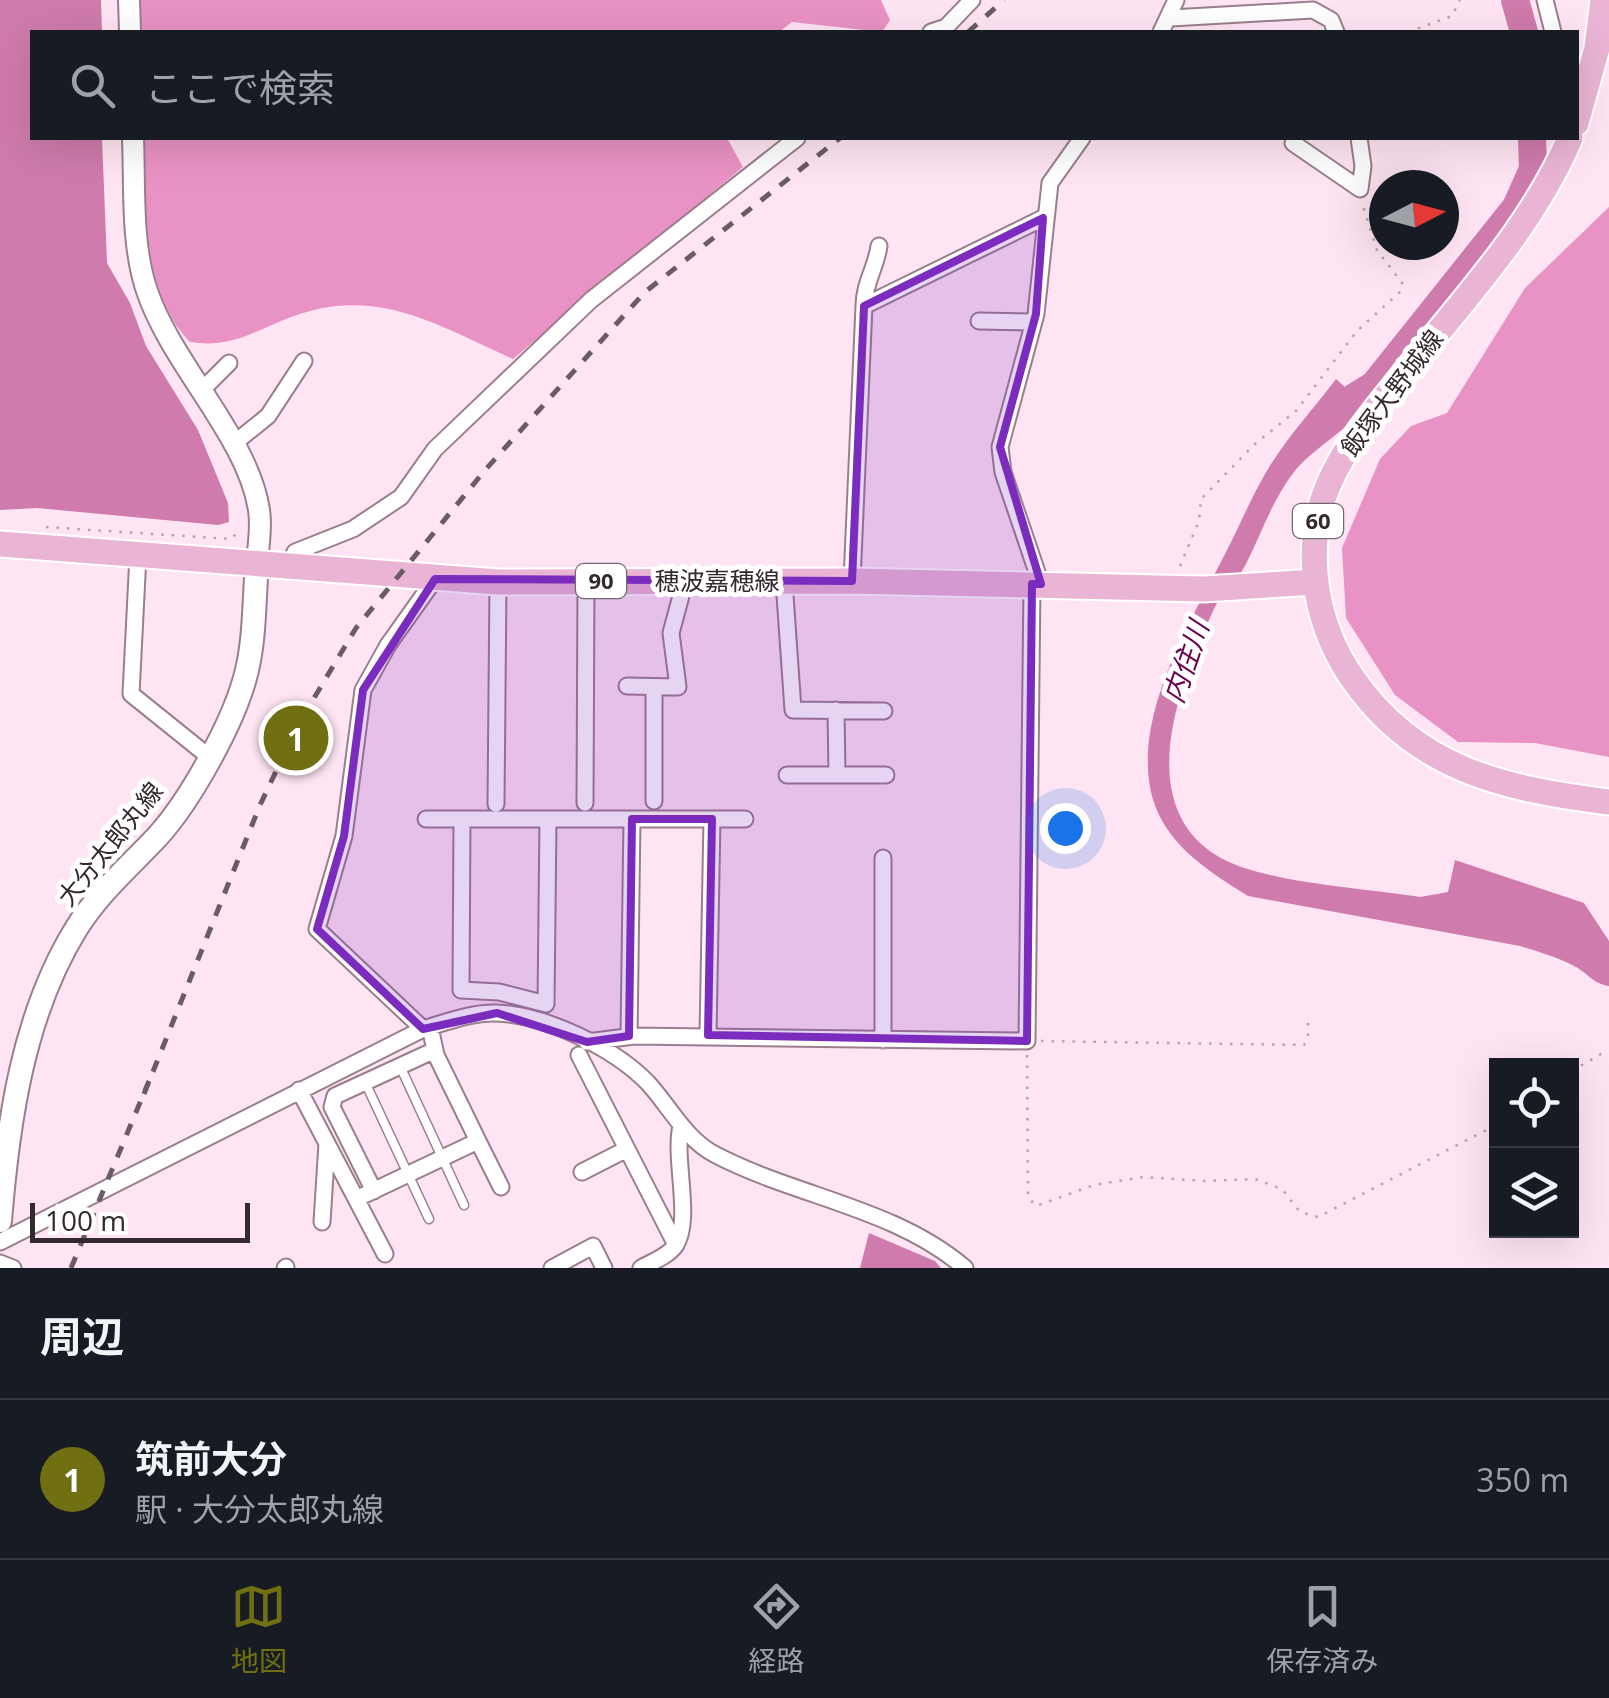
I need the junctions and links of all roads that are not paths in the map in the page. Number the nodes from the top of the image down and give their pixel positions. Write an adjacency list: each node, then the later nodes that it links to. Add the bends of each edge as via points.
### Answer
1 (130, 0): 7 (street)
2 (972, 0): 8 (street)
3 (1176, 0): 6 (street)
4 (1545, 0): 10 (street)
5 (1603, 0): 11 (main road)
6 (1166, 26): 9 (street, via 1313,10 1324,13)
7 (130, 30)
8 (936, 30)
9 (1335, 30)
10 (1552, 30)
11 (1579, 108)
12 (133, 140): 25 (street, via 146,288)
13 (794, 140): 30 (street, via 591,300 436,449 401,497 353,529 295,552)
14 (1081, 140): 18 (street, via 1050,184)
15 (1295, 140): 16 (street, via 1360,190)
16 (1359, 140)
17 (1569, 140): 37 (main road, 飯塚大野城線 / 60, via 1555,174 1511,239 1348,444 1324,498 1313,545)
18 (1044, 218): 20 (street); 22 (street, via 1043,276)
19 (879, 246): 20 (street, via 864,284)
20 (864, 306): 35 (street)
21 (979, 321): 22 (street)
22 (1033, 322): 38 (street, via 1000,448)
23 (304, 361): 26 (street, via 268,416)
24 (229, 363): 25 (street)
25 (200, 392): 26 (street)
26 (232, 444): 29 (street, via 260,512)
27 (0, 546): 28 (main road, 穂波嘉穂線 / 90)
28 (138, 554): 29 (main road, 穂波嘉穂線 / 90); 43 (street, via 130,694)
29 (257, 564): 30 (main road, 穂波嘉穂線 / 90); 43 (main road, 大分太郎丸線, via 248,668)
30 (288, 567): 31 (main road, 穂波嘉穂線 / 90)
31 (435, 580): 36 (main road, 穂波嘉穂線 / 90); 58 (street, via 364,690 344,836 317,929)
32 (586, 581): 33 (main road, 穂波嘉穂線 / 90); 36 (main road, 穂波嘉穂線 / 90); 48 (street)
33 (685, 581): 34 (main road, 穂波嘉穂線 / 90); 40 (street, via 671,633 678,687)
34 (784, 581): 35 (main road, 穂波嘉穂線 / 90); 41 (street, via 792,710)
35 (852, 581): 38 (main road, 穂波嘉穂線 / 90)
36 (498, 582): 50 (street)
37 (1314, 582): 38 (main road, 穂波嘉穂線 / 90, via 1204,589); 49 (main road, 飯塚大野城線 / 60, via 1342,664 1374,710 1419,749 1498,784)
38 (1037, 584): 61 (street, via 1028,1041)
39 (626, 686): 40 (street)
40 (654, 687): 47 (street)
41 (836, 710): 42 (street); 45 (street)
42 (884, 711)
43 (208, 756): 67 (main road, 大分太郎丸線, via 168,822 75,930 43,1000)
44 (787, 775): 45 (street)
45 (837, 775): 46 (street)
46 (886, 775)
47 (654, 800)
48 (584, 802)
49 (1609, 802)
50 (496, 804)
51 (426, 819): 52 (street)
52 (462, 819): 53 (street); 53 (street, via 461,990 510,993 546,1004)
53 (548, 819): 54 (street)
54 (632, 819): 55 (street); 59 (street)
55 (712, 819): 56 (street); 60 (street)
56 (746, 819)
57 (883, 858): 61 (street)
58 (426, 1028): 62 (street, via 497,1013 529,1020); 63 (street); 66 (street)
59 (629, 1036): 60 (street); 62 (street)
60 (708, 1036): 61 (street)
61 (883, 1040)
62 (583, 1049): 68 (street, via 629,1066); 71 (street)
63 (435, 1050): 64 (street); 69 (street)
64 (400, 1066): 65 (street); 72 (lane)
65 (365, 1082): 74 (lane); 76 (street, via 335,1096 332,1106)
66 (299, 1090): 70 (street); 81 (street)
67 (5, 1120): 79 (main road, 大分太郎丸線)
68 (681, 1126): 82 (street, via 682,1232); 89 (street, via 710,1153 900,1226)
69 (478, 1140): 72 (street); 75 (street)
70 (327, 1143): 76 (street); 80 (street)
71 (627, 1148): 73 (street); 82 (street)
72 (442, 1158): 74 (street); 77 (lane)
73 (582, 1172)
74 (408, 1174): 76 (street); 78 (lane)
75 (501, 1187)
76 (366, 1194): 83 (street)
77 (464, 1205)
78 (429, 1219)
79 (0, 1221)
80 (322, 1222)
81 (0, 1242)
82 (676, 1245): 88 (street)
83 (385, 1254)
84 (0, 1263): 85 (street)
85 (13, 1268)
86 (552, 1268): 87 (street, via 593,1246)
87 (604, 1268)
88 (641, 1268)
89 (965, 1268)

